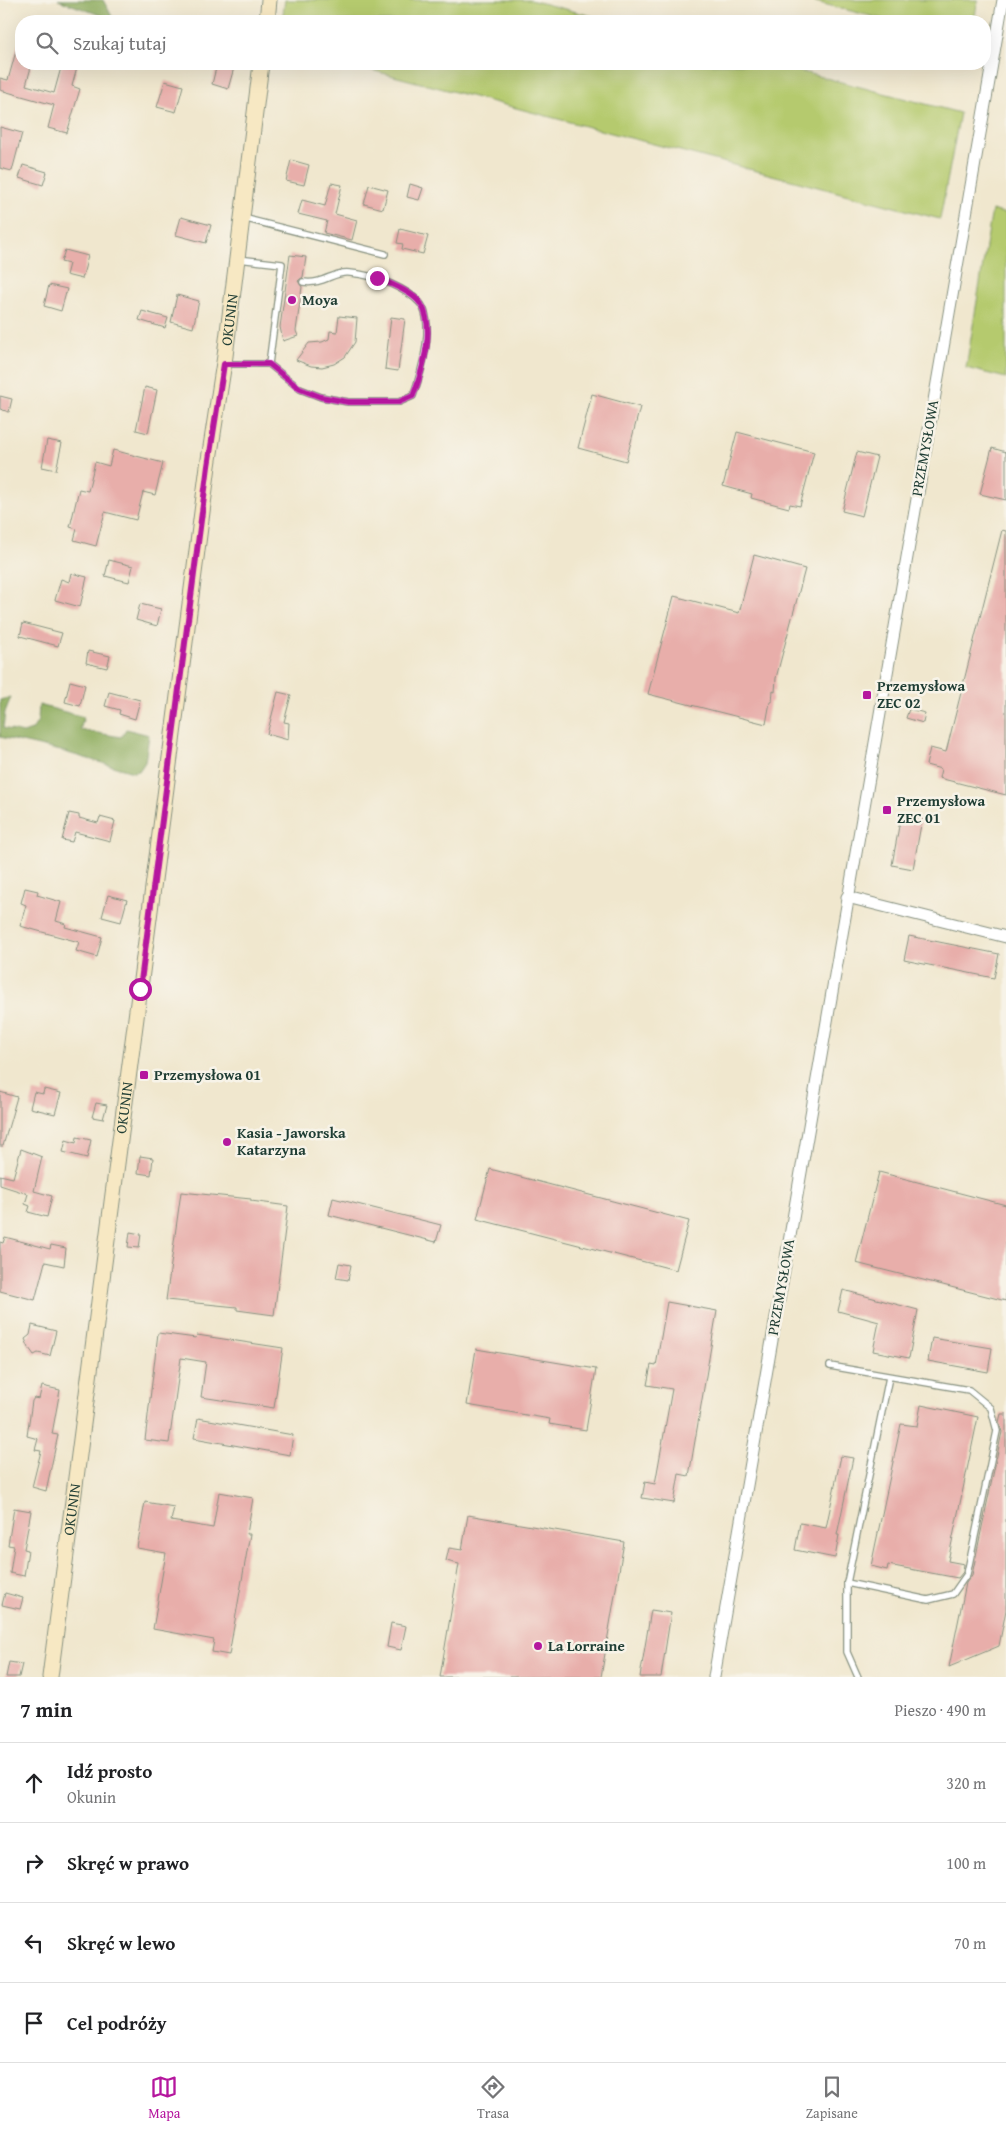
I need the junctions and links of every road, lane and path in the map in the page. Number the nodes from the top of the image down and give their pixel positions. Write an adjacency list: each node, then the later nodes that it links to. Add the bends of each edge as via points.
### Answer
1 (269, 0): 3 (main road)
2 (1003, 0): 4 (street, PRZEMYSŁOWA)
3 (268, 15)
4 (991, 69)
5 (260, 70): 7 (main road, OKUNIN)
6 (991, 70): 13 (street, PRZEMYSŁOWA)
7 (241, 218): 8 (lane); 9 (main road, OKUNIN)
8 (385, 254)
9 (237, 258): 11 (main road, OKUNIN); 12 (lane, via 282,264 283,279)
10 (303, 282): 12 (lane, via 316,283 350,272 377,278 400,288 420,303 427,324 426,351 413,396 399,402 348,402 321,397 300,389)
11 (224, 364): 12 (lane); 18 (main road, OKUNIN)
12 (269, 364)
13 (848, 897): 14 (street); 19 (street, PRZEMYSŁOWA)
14 (1006, 937)
15 (830, 1366): 16 (lane)
16 (889, 1377): 17 (lane); 17 (lane, via 969,1390 991,1408 997,1431 967,1574 953,1594 928,1600)
17 (847, 1583): 20 (lane, via 847,1652)
18 (50, 1677)
19 (714, 1677)
20 (858, 1677)

